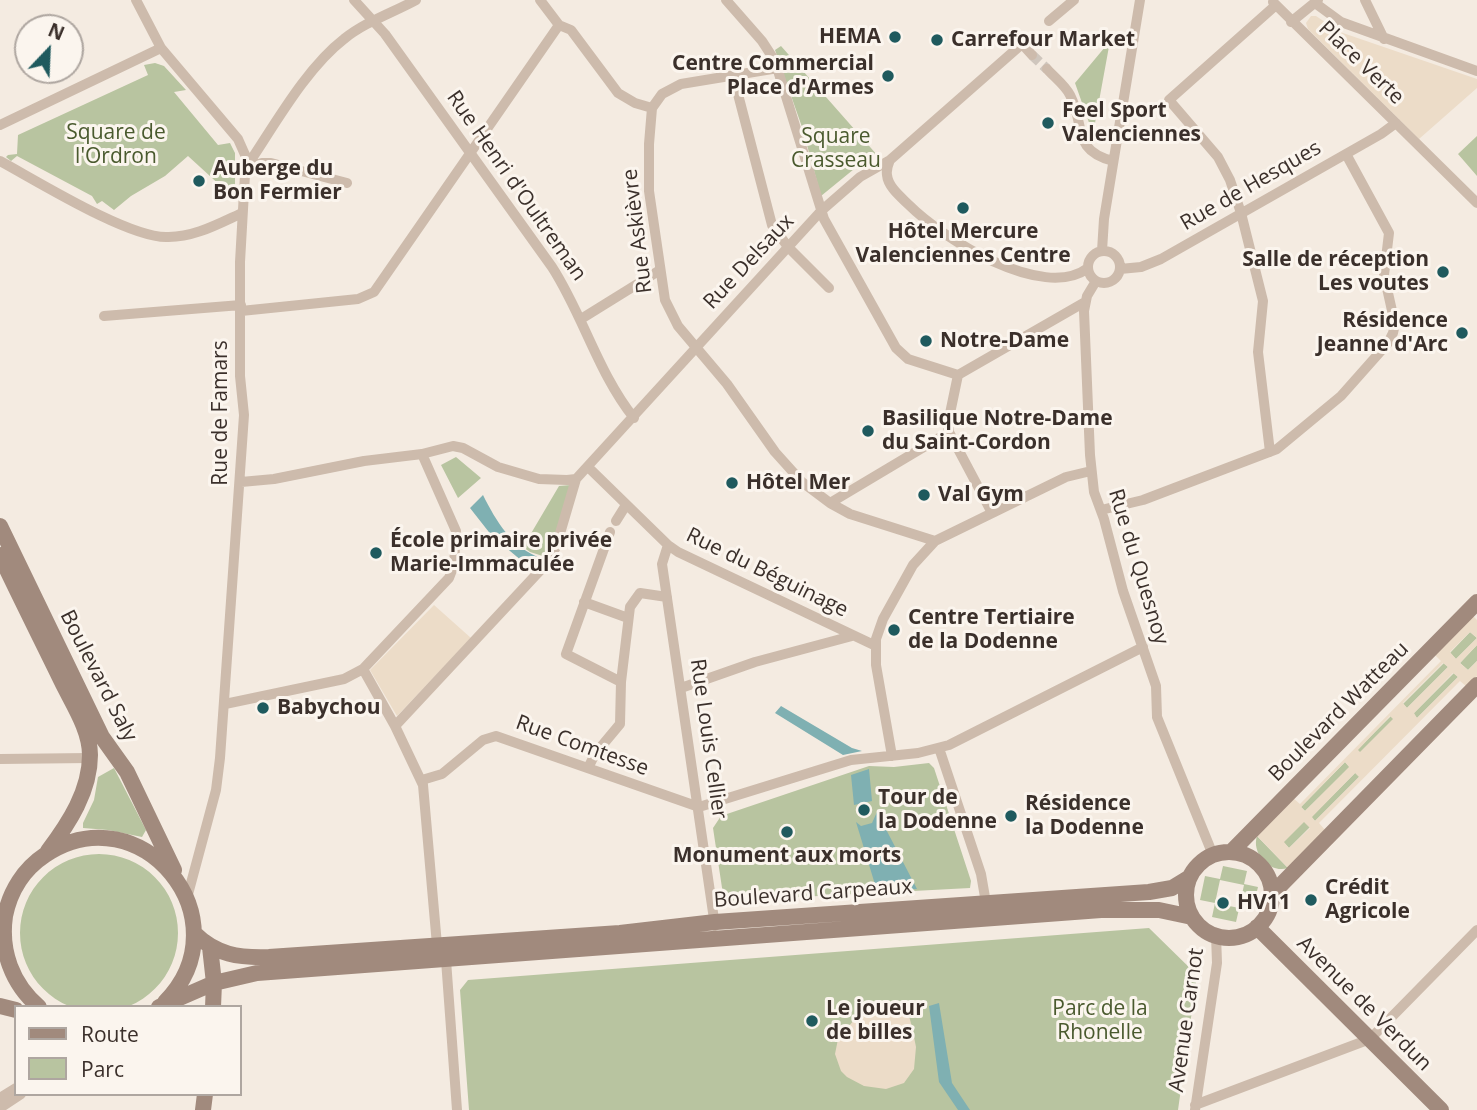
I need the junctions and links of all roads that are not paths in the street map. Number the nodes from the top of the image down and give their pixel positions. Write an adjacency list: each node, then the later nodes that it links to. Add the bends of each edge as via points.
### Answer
1 (136, 0): 16 (street)
2 (354, 0): 11 (street, Rue Henri d'Oultreman)
3 (416, 0): 11 (street, Rue de Famars)
4 (540, 0): 14 (street)
5 (726, 0): 18 (street, via 768,48)
6 (1074, 0): 12 (street)
7 (1140, 0): 28 (street)
8 (1365, 0): 15 (street, Place Verte)
9 (1317, 1): 13 (street, Place Verte); 15 (street, Place Verte, via 1341,22)
10 (1274, 3): 13 (street); 35 (street, via 1170,100 1218,158)
11 (374, 21): 25 (street, Rue Henri d'Oultreman); 30 (street, Rue de Famars, via 324,56)
12 (1049, 21)
13 (1291, 22): 23 (street, Place Verte)
14 (559, 25): 22 (street, via 571,30 618,93); 25 (street)
15 (1384, 39): 20 (street, Place Verte)
16 (161, 48): 24 (street); 30 (street, via 238,139)
17 (1032, 55): 27 (street, Rue Delsaux, via 1022,44)
18 (778, 68): 21 (street); 33 (street)
19 (1047, 69): 28 (street, via 1070,94 1089,150)
20 (1477, 71)
21 (733, 75): 22 (street, via 674,86 662,93); 36 (street, via 770,218)
22 (652, 108): 40 (street, Rue Askièvre, via 649,191)
23 (1396, 123): 26 (street, Rue de Hesques); 32 (street, Place Verte)
24 (0, 125)
25 (470, 154): 44 (street, via 368,296); 46 (street, Rue Henri d'Oultreman, via 552,267)
26 (1346, 154): 35 (street, Rue de Hesques); 51 (street, via 1389,233 1384,275 1395,328 1388,343 1341,396)
27 (890, 160): 33 (street, Rue Delsaux, via 860,177); 38 (street, via 887,176 895,191 933,226 979,255 1050,278 1074,276)
28 (1113, 161): 37 (street)
29 (0, 162): 34 (street, via 136,231 181,236)
30 (246, 169): 31 (street, via 271,163); 34 (street, Rue de Famars)
31 (347, 183)
32 (1477, 203)
33 (821, 211): 36 (street, Rue Delsaux); 48 (street, via 897,348 908,359)
34 (242, 213): 44 (street, Rue de Famars)
35 (1241, 213): 39 (street, Rue de Hesques, via 1155,262); 51 (street, via 1262,301 1258,352)
36 (789, 247): 42 (street); 47 (street, Rue Delsaux)
37 (1102, 251): 38 (street, via 1091,258); 39 (street, via 1115,255)
38 (1088, 268): 41 (street)
39 (1120, 269): 41 (street, via 1111,282)
40 (660, 270): 46 (street); 47 (street, Rue Askièvre, via 669,309)
41 (1096, 281): 43 (street, Rue du Quesnoy)
42 (829, 288)
43 (1085, 302): 48 (street); 54 (street, Rue du Quesnoy)
44 (241, 308): 45 (street); 56 (street, Rue de Famars)
45 (104, 316)
46 (581, 319): 49 (street, Rue Henri d'Oultreman, via 616,393)
47 (696, 348): 49 (street, Rue Delsaux); 57 (street, Rue Askièvre, via 794,475)
48 (958, 375): 50 (street)
49 (634, 418): 53 (street, Rue Delsaux)
50 (949, 432): 57 (street); 60 (street)
51 (1270, 452): 59 (street, via 1136,502)
52 (422, 454): 55 (street, via 460,447 506,469 550,480); 56 (street); 72 (street, via 455,526 454,568 449,579)
53 (588, 467): 55 (street, Rue Delsaux); 58 (street, Rue du Béguinage)
54 (1091, 471): 59 (street, Rue du Quesnoy); 60 (street, via 1066,477)
55 (576, 478): 77 (street, via 548,562)
56 (241, 482): 76 (street, Rue de Famars)
57 (830, 503): 62 (street, Rue Askièvre, via 859,518)
58 (626, 505): 63 (street, Rue du Béguinage); 66 (street, via 613,526)
59 (1101, 510): 71 (street, Rue du Quesnoy)
60 (992, 513): 62 (street)
61 (0, 526): 89 (main road, Boulevard Saly, via 102,737 131,778)
62 (935, 541): 70 (street, via 908,572 880,625)
63 (668, 545): 65 (street, Rue Louis Cellier, via 662,564); 69 (street, Rue du Béguinage)
64 (0, 555): 80 (main road, Boulevard Saly, via 83,728)
65 (667, 597): 68 (street, via 640,593); 75 (street, Rue Louis Cellier)
66 (584, 602): 68 (street); 73 (street, via 566,654)
67 (1477, 603): 85 (main road, Boulevard Watteau)
68 (628, 618): 73 (street)
69 (852, 636): 70 (street, Rue du Béguinage); 75 (street)
70 (876, 646): 79 (street)
71 (1143, 647): 78 (street); 87 (street, Rue du Quesnoy, via 1156,686 1157,717)
72 (363, 669): 76 (street, via 344,679); 77 (street)
73 (621, 682): 82 (street, via 620,724)
74 (1477, 685): 91 (main road)
75 (681, 688): 84 (street, Rue Louis Cellier)
76 (225, 704): 92 (street, Rue de Famars, via 216,790)
77 (395, 726): 83 (street)
78 (939, 748): 79 (street); 94 (street, via 981,874)
79 (892, 756): 84 (street, via 851,760)
80 (90, 758): 81 (street); 86 (main road, Boulevard Saly, via 80,800)
81 (0, 759)
82 (588, 768): 83 (street, Rue Comtesse, via 493,736 442,774); 84 (street, Rue Comtesse)
83 (422, 780): 102 (street)
84 (699, 807): 96 (street, Rue Louis Cellier)
85 (1231, 852): 87 (main road); 91 (main road, via 1260,865)
86 (46, 854): 89 (main road, via 79,840 118,841 151,854); 90 (main road)
87 (1213, 855): 88 (main road)
88 (1190, 877): 94 (main road, Boulevard Carpeaux, via 1158,891); 95 (main road, via 1186,899)
89 (179, 882): 92 (main road, Boulevard Saly)
90 (16, 887): 93 (main road); 106 (main road, via 5,916 5,951 16,980)
91 (1272, 894): 97 (main road, via 1268,912)
92 (187, 898): 99 (main road, Boulevard Saly)
93 (0, 903)
94 (986, 903): 96 (main road, Boulevard Carpeaux)
95 (1192, 917): 100 (main road); 101 (main road, Boulevard Carpeaux, via 1114,909)
96 (715, 922): 101 (street, Rue Louis Cellier); 102 (main road, Boulevard Carpeaux)
97 (1257, 927): 100 (main road, via 1238,936); 110 (main road, Avenue de Verdun)
98 (1477, 930): 110 (street)
99 (194, 933): 103 (main road, Boulevard Carpeaux); 107 (main road, via 184,976)
100 (1216, 935): 113 (street, Avenue Carnot, via 1217,963)
101 (717, 939): 104 (main road, Boulevard Carpeaux)
102 (437, 945): 103 (main road, Boulevard Carpeaux, via 244,957); 104 (street)
103 (209, 947): 105 (main road)
104 (446, 960): 105 (main road, Boulevard Carpeaux, via 257,973); 114 (street)
105 (214, 983): 108 (main road, Boulevard Carpeaux); 109 (main road)
106 (37, 1005)
107 (161, 1005)
108 (164, 1005)
109 (213, 1005)
110 (1370, 1039): 113 (street); 115 (main road, Avenue de Verdun)
111 (19, 1096): 112 (street)
112 (0, 1108)
113 (1195, 1108)
114 (457, 1110)
115 (1441, 1110)

